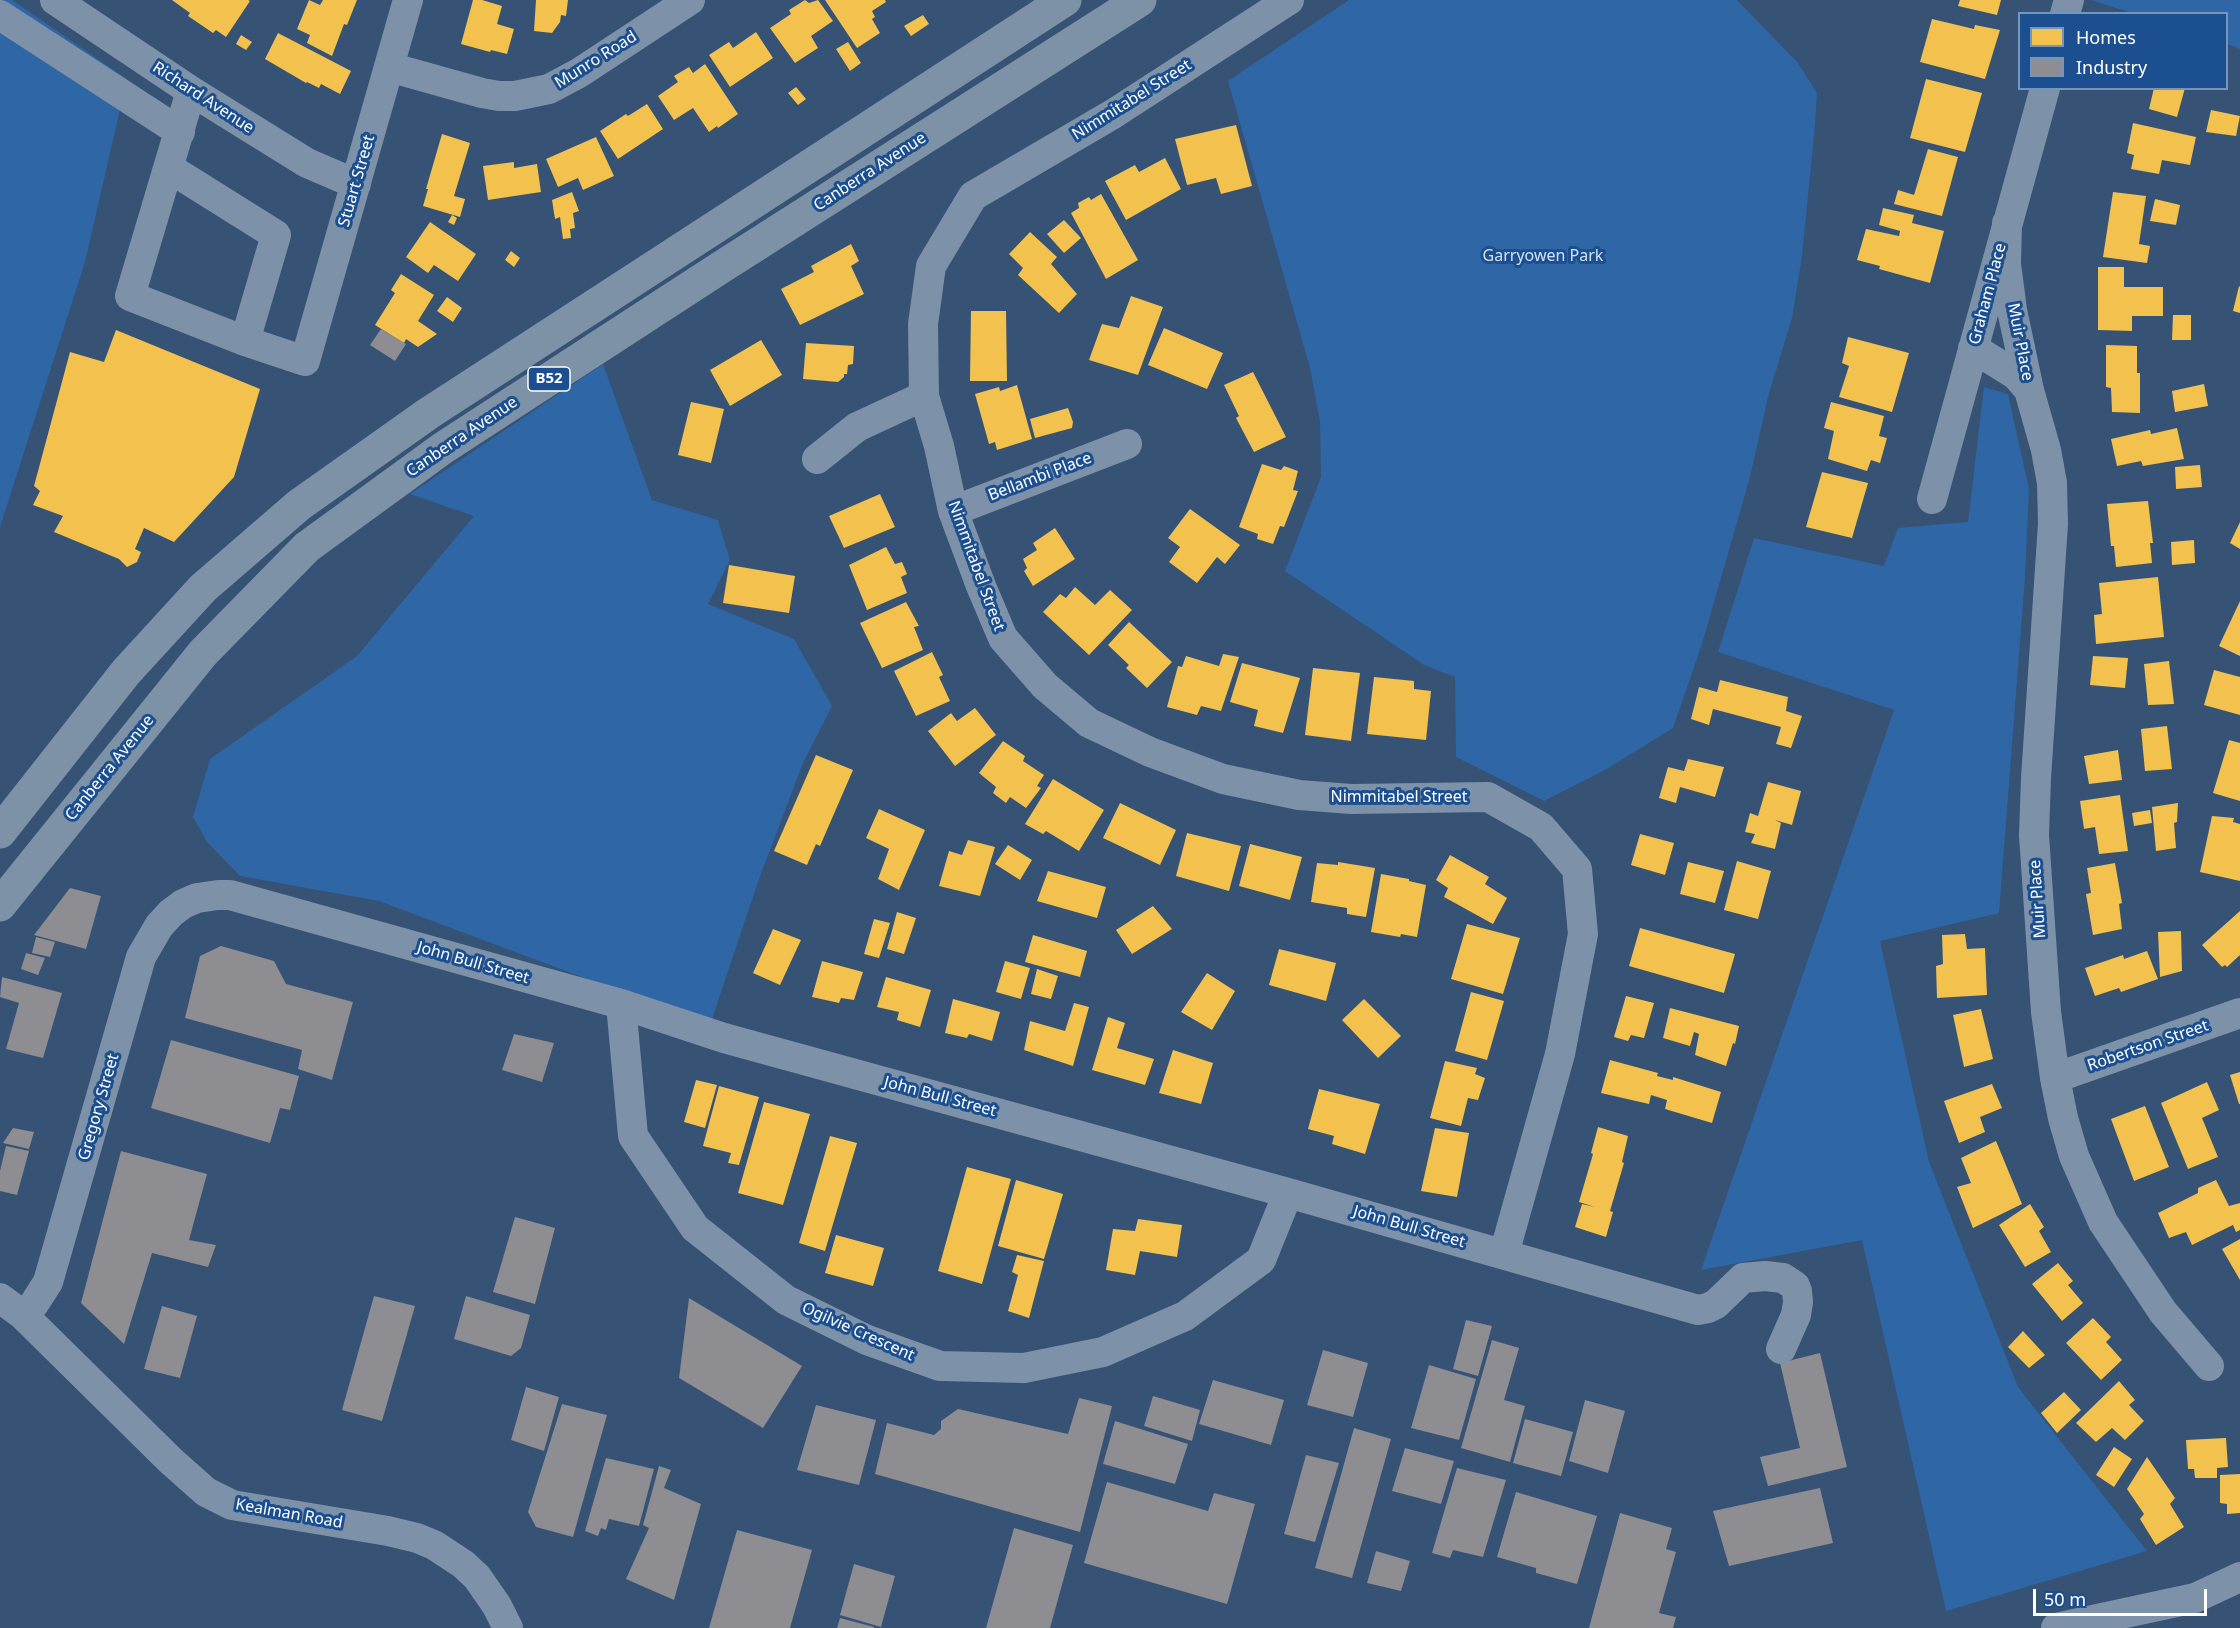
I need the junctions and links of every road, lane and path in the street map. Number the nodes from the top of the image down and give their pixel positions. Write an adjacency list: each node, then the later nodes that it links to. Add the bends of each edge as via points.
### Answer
1 (55, 0): 10 (street, Richard Avenue)
2 (408, 0): 8 (street, Stuart Street)
3 (690, 0): 8 (street, Munro Road, via 549,89 499,96)
4 (1065, 0): 23 (highway, B52, via 429,412 299,505 203,588 134,663)
5 (1140, 0): 25 (highway, Canberra Avenue / B52, via 443,448 307,547 204,652)
6 (1289, 0): 18 (street, Nimmitabel Street, via 1113,114 973,196 931,266 923,324)
7 (0, 15): 11 (street)
8 (389, 67): 13 (street, Stuart Street)
9 (2043, 90): 14 (street, Graham Place)
10 (191, 91): 11 (street); 13 (street, Richard Avenue, via 307,163)
11 (180, 132): 12 (street)
12 (168, 168): 15 (street, via 276,236); 15 (street, via 130,296)
13 (356, 184): 15 (street, Stuart Street, via 305,361)
14 (2007, 223): 16 (street, Graham Place); 17 (street, Muir Place, via 2009,291)
15 (245, 341)
16 (1973, 348): 17 (street, Muir Place, via 2016,375); 21 (street, Graham Place)
17 (2029, 390): 28 (street, Muir Place, via 2052,483 2053,524 2034,835 2046,1012)
18 (924, 396): 20 (street, via 857,427); 22 (street, Nimmitabel Street)
19 (1127, 444): 22 (street, Bellambi Place)
20 (817, 459)
21 (1932, 499)
22 (953, 511): 30 (street, Nimmitabel Street, via 1003,638 1045,686 1089,723 1150,752 1223,779 1299,795 1350,799 1488,796 1541,827 1577,868 1583,934 1569,1010)
23 (0, 832)
24 (183, 904): 26 (street, John Bull Street, via 230,895); 31 (street, Gregory Street, via 159,926 141,957 48,1282 34,1304)
25 (0, 905)
26 (621, 1004): 29 (street, John Bull Street, via 724,1038); 29 (street, Ogilvie Crescent, via 633,1136 695,1228 786,1300 867,1340 940,1366 1024,1368 1103,1352 1185,1316 1261,1260)
27 (2240, 1013): 28 (street, Robertson Street)
28 (2055, 1078): 33 (street, Muir Place, via 2074,1156 2103,1222 2163,1312)
29 (1288, 1193): 30 (street, John Bull Street)
30 (1504, 1254): 32 (street, John Bull Street, via 1698,1310 1716,1304 1743,1278 1771,1276 1788,1280 1797,1291 1797,1308)
31 (6, 1303): 35 (street, Kealman Road, via 206,1492 232,1505 388,1531 434,1545 477,1577)
32 (1782, 1349)
33 (2209, 1366)
34 (2240, 1577): 36 (street, via 2195,1598)
35 (508, 1628)
36 (2056, 1628)

